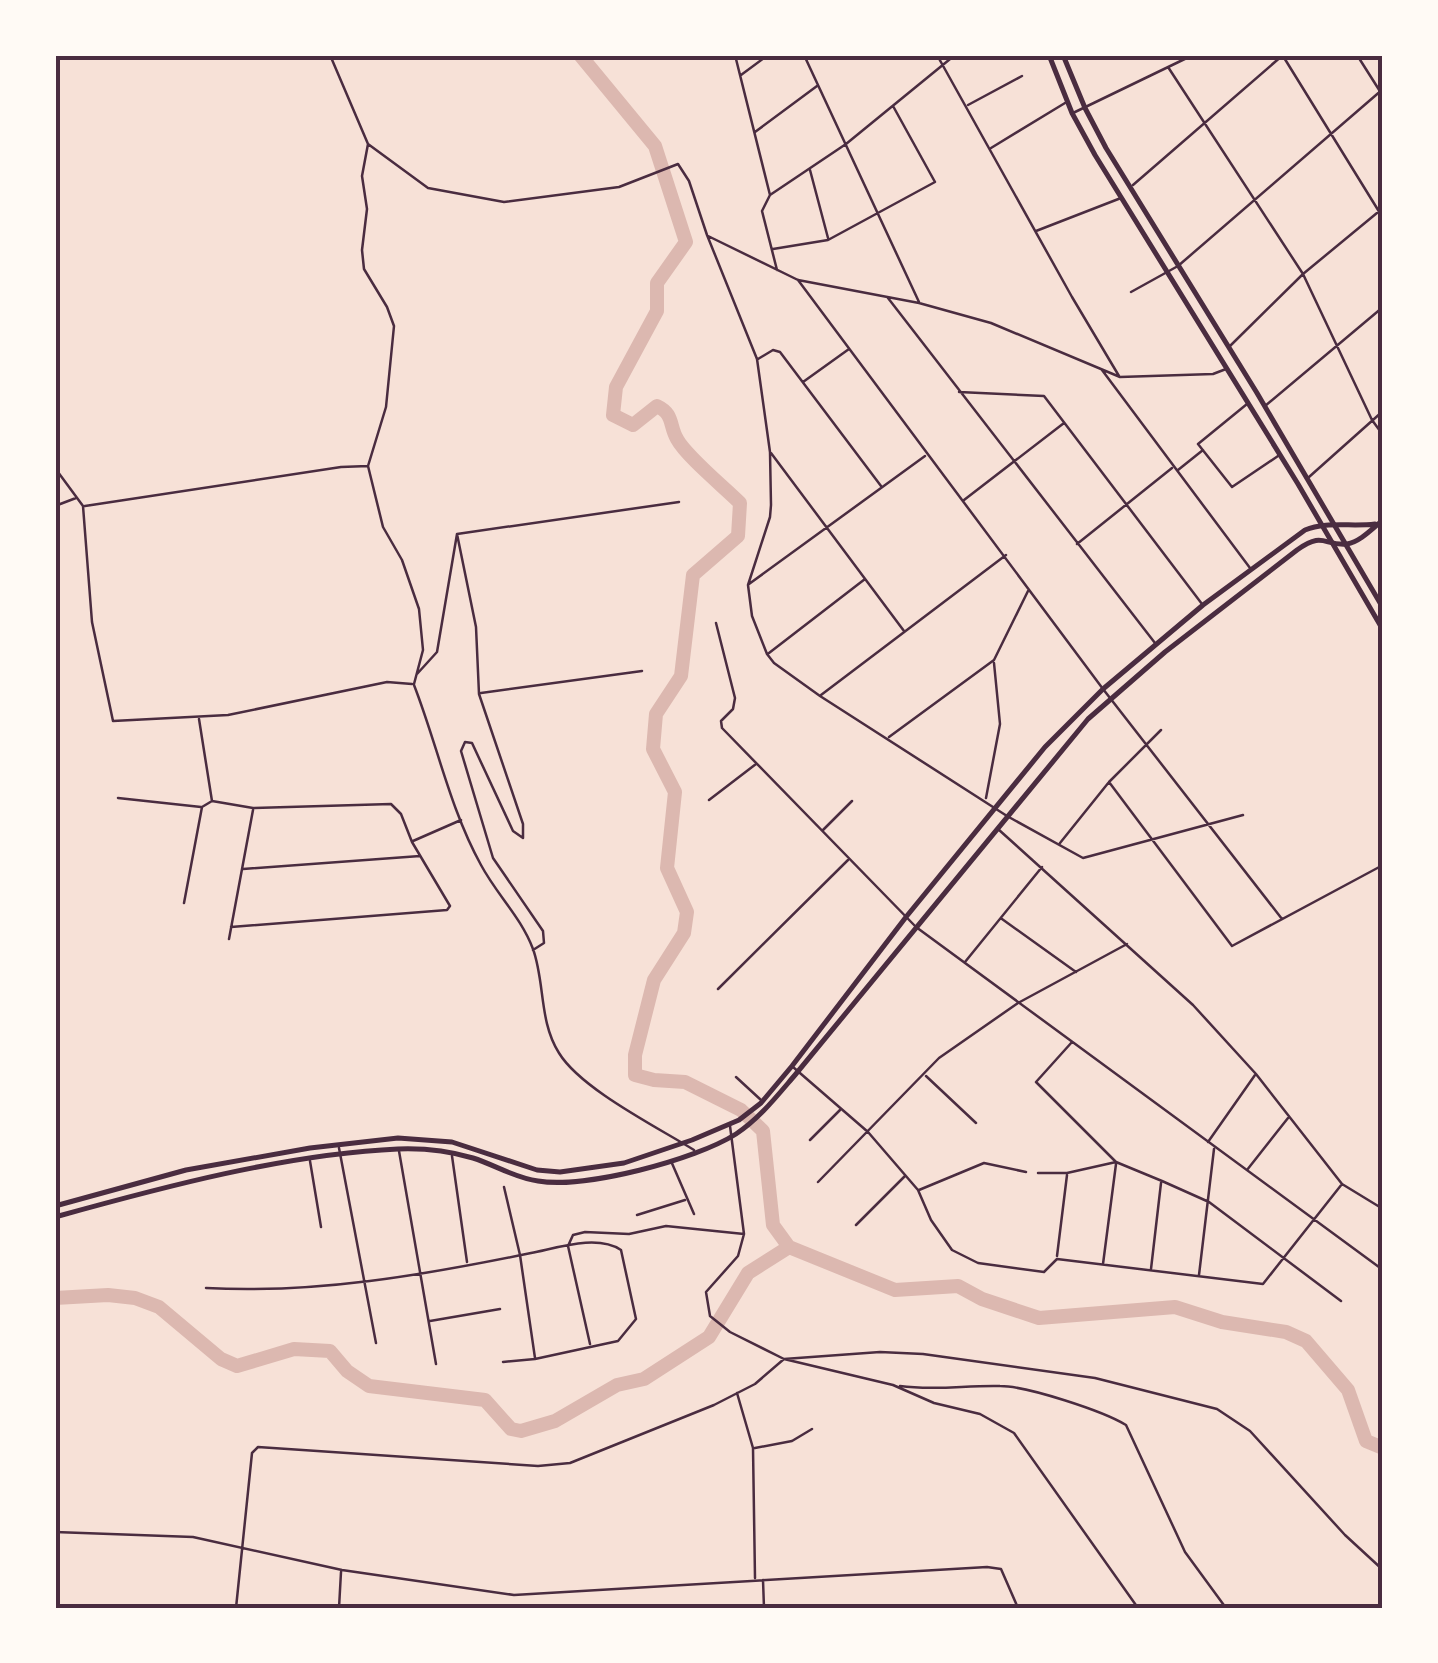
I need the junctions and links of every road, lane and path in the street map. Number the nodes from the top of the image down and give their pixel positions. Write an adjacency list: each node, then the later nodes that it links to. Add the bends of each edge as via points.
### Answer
1 (330, 55): 26 (street)
2 (735, 55): 14 (street)
3 (768, 55): 14 (street)
4 (804, 55): 16 (street)
5 (938, 55): 12 (street)
6 (955, 55): 12 (street)
7 (1049, 55): 18 (main road)
8 (1064, 55): 21 (main road)
9 (1193, 55): 13 (street)
10 (1283, 55): 23 (street); 25 (street)
11 (1356, 55): 17 (street)
12 (943, 64): 19 (street); 20 (street)
13 (1168, 67): 21 (street); 23 (street)
14 (740, 76): 24 (street)
15 (1022, 76): 20 (street)
16 (819, 85): 24 (street); 27 (street)
17 (1382, 92): 25 (street)
18 (1067, 102): 22 (main road); 28 (street)
19 (892, 106): 27 (street); 35 (street, via 935,182)
20 (966, 106): 28 (street)
21 (1084, 108): 22 (street); 30 (main road)
22 (1072, 113): 32 (main road)
23 (1204, 125): 30 (street); 33 (street)
24 (754, 132): 31 (street)
25 (1331, 135): 33 (street); 34 (street)
26 (368, 144): 38 (street, via 428,188 504,202 619,187 676,164); 70 (street, via 364,269 394,326 386,406)
27 (846, 144): 29 (street); 35 (street)
28 (989, 149): 37 (street)
29 (810, 170): 31 (street); 39 (street)
30 (1131, 187): 41 (main road)
31 (770, 195): 40 (street, via 762,210)
32 (1122, 198): 37 (street); 43 (main road)
33 (1254, 202): 41 (street); 44 (street)
34 (1381, 209): 36 (street); 44 (street)
35 (879, 215): 39 (street); 48 (street)
36 (1383, 218)
37 (1036, 232): 56 (street)
38 (706, 235): 42 (street); 53 (street)
39 (828, 240): 40 (street)
40 (773, 248): 42 (street)
41 (1178, 266): 43 (street); 51 (main road)
42 (777, 270): 45 (street)
43 (1168, 274): 46 (street); 55 (main road)
44 (1303, 274): 50 (street); 51 (street)
45 (798, 280): 47 (street); 52 (street)
46 (1131, 292)
47 (888, 298): 48 (street); 58 (street)
48 (920, 303): 54 (street, via 990,323)
49 (1383, 307): 50 (street)
50 (1336, 346): 60 (street); 62 (street)
51 (1228, 348): 60 (main road)
52 (848, 349): 57 (street); 67 (street)
53 (757, 359): 57 (street, via 780,352); 66 (street)
54 (1102, 370): 56 (street); 72 (street)
55 (1226, 370): 56 (street); 59 (main road)
56 (1120, 377)
57 (802, 383): 74 (street)
58 (959, 392): 63 (street, via 1042,394); 69 (street)
59 (1248, 404): 65 (street, via 1198,444); 68 (main road)
60 (1265, 406): 73 (main road)
61 (1383, 411): 62 (street)
62 (1372, 420): 64 (street); 73 (street)
63 (1064, 422): 69 (street); 78 (street)
64 (1383, 435)
65 (1203, 450): 68 (street, via 1232,487); 72 (street)
66 (770, 452): 84 (street); 92 (street, via 770,517)
67 (927, 455): 74 (street); 76 (street)
68 (1280, 456): 82 (main road)
69 (1012, 462): 76 (street); 87 (street)
70 (368, 466): 80 (street); 103 (street, via 384,526 419,609)
71 (55, 468): 75 (street)
72 (1175, 469): 78 (street); 90 (street)
73 (1308, 478): 83 (main road)
74 (882, 487): 84 (street)
75 (78, 498): 79 (street); 80 (street)
76 (963, 501): 89 (street)
77 (678, 502): 85 (street)
78 (1126, 503): 87 (street); 94 (street)
79 (55, 506)
80 (83, 506): 109 (street, via 92,622 112,718)
81 (1380, 522): 83 (main road); 88 (main road)
82 (1320, 524): 83 (main road); 86 (main road); 90 (main road)
83 (1334, 526): 88 (main road)
84 (826, 528): 91 (street); 92 (street)
85 (457, 534): 103 (street, via 436,652); 106 (street, via 476,627)
86 (1329, 540): 88 (main road); 97 (main road); 108 (main road, via 1297,550)
87 (1076, 544): 99 (street)
88 (1346, 544): 95 (main road)
89 (1006, 555): 93 (street); 98 (street)
90 (1251, 569): 94 (main road)
91 (865, 579): 98 (street); 100 (street)
92 (748, 585): 100 (street)
93 (1029, 590): 101 (street); 105 (street)
94 (1202, 605): 99 (main road)
95 (1383, 607)
96 (716, 623): 113 (street, via 735,698 720,725)
97 (1383, 630)
98 (905, 632): 107 (street)
99 (1156, 645): 105 (main road)
100 (768, 654): 107 (street)
101 (994, 660): 111 (street); 117 (street, via 1000,724)
102 (642, 671): 106 (street)
103 (416, 676): 104 (street)
104 (414, 684): 109 (street, via 387,682); 125 (street)
105 (1104, 688): 108 (street); 122 (main road)
106 (479, 694): 145 (street, via 523,838 512,831 472,743 465,742 462,751 493,858 543,931 544,943)
107 (820, 696): 111 (street)
108 (1112, 699): 112 (street); 123 (main road)
109 (199, 717): 119 (street)
110 (1161, 730): 112 (street)
111 (887, 739): 117 (street)
112 (1147, 745): 114 (street); 126 (street)
113 (757, 764): 116 (street); 128 (street)
114 (1109, 782): 129 (street); 131 (street)
115 (118, 798): 120 (street)
116 (710, 800)
117 (986, 800): 122 (street)
118 (852, 801): 128 (street)
119 (212, 802): 120 (street); 121 (street)
120 (202, 807): 137 (street)
121 (253, 808): 130 (street, via 390,804); 136 (street)
122 (996, 808): 123 (street); 138 (main road)
123 (1007, 816): 127 (main road); 131 (street)
124 (1242, 816): 126 (street)
125 (462, 819): 130 (street); 145 (street, via 481,866)
126 (1211, 824): 129 (street); 140 (street)
127 (997, 828): 135 (street); 142 (main road)
128 (822, 831): 133 (street)
129 (1150, 841): 131 (street, via 1083,858); 140 (street, via 1232,946)
130 (412, 842): 132 (street)
131 (1059, 844)
132 (420, 856): 136 (street); 141 (street, via 449,909)
133 (849, 858): 138 (street); 148 (street)
134 (1383, 865): 140 (street)
135 (1042, 867): 139 (street); 144 (street)
136 (243, 869): 141 (street)
137 (184, 903)
138 (906, 917): 142 (street); 151 (main road)
139 (1001, 918): 146 (street); 147 (street)
140 (1282, 919)
141 (232, 926): 143 (street)
142 (916, 927): 146 (street); 152 (main road)
143 (229, 939)
144 (1128, 943): 147 (street); 154 (street)
145 (534, 950): 165 (street, via 557,1051 578,1076)
146 (964, 963): 149 (street)
147 (1076, 972): 149 (street)
148 (718, 990)
149 (1018, 1003): 150 (street); 153 (street)
150 (1072, 1041): 164 (street); 175 (street, via 1036,1082)
151 (792, 1066): 152 (street); 156 (main road)
152 (798, 1072): 157 (street); 162 (main road)
153 (924, 1074): 159 (street); 161 (street)
154 (1256, 1074): 158 (street); 164 (street)
155 (736, 1077): 156 (street)
156 (762, 1102): 160 (main road)
157 (841, 1109): 161 (street); 163 (street)
158 (1289, 1117): 177 (street); 184 (street)
159 (976, 1122)
160 (730, 1125): 162 (street); 165 (main road)
161 (868, 1132): 181 (street); 182 (street)
162 (731, 1137): 169 (main road); 199 (street)
163 (810, 1140)
164 (1208, 1143): 167 (street)
165 (684, 1144): 166 (main road, via 560,1172 421,1138); 169 (street)
166 (338, 1145): 171 (street); 174 (main road)
167 (1214, 1148): 177 (street); 190 (street)
168 (399, 1149): 170 (main road); 171 (main road); 208 (street)
169 (696, 1151): 173 (main road)
170 (452, 1153): 173 (main road, via 561,1183); 204 (street)
171 (341, 1156): 172 (main road); 210 (street)
172 (310, 1160): 180 (main road); 198 (street)
173 (671, 1160): 189 (street)
174 (230, 1162): 180 (main road); 185 (main road)
175 (1116, 1162): 179 (street); 183 (street); 205 (street)
176 (1026, 1172): 187 (street, via 984,1163)
177 (1246, 1172): 196 (street)
178 (1038, 1173): 179 (street)
179 (1067, 1173): 202 (street)
180 (232, 1174): 188 (main road)
181 (905, 1176): 187 (street); 197 (street)
182 (818, 1182)
183 (1162, 1182): 190 (street); 206 (street)
184 (1342, 1184): 192 (street); 196 (street)
185 (129, 1186): 188 (main road); 191 (main road)
186 (504, 1188): 201 (street)
187 (918, 1190): 202 (street, via 960,1256 1044,1272)
188 (132, 1196): 195 (main road)
189 (687, 1200): 193 (street); 194 (street)
190 (1208, 1202): 203 (street); 209 (street)
191 (55, 1206)
192 (1383, 1209)
193 (694, 1214)
194 (637, 1215)
195 (55, 1218)
196 (1313, 1218): 203 (street); 207 (street)
197 (856, 1225)
198 (321, 1227)
199 (744, 1234): 200 (street, via 666,1226 629,1234 585,1232 573,1235); 218 (street, via 738,1256 706,1292 710,1316)
200 (568, 1246): 201 (street); 216 (street); 216 (street, via 602,1243 620,1250 635,1324 618,1341)
201 (520, 1256): 204 (street); 217 (street)
202 (1057, 1259): 205 (street)
203 (1281, 1259): 209 (street, via 1263,1284); 212 (street)
204 (467, 1264): 208 (street)
205 (1102, 1264): 206 (street)
206 (1150, 1269): 209 (street)
207 (1383, 1270)
208 (421, 1273): 210 (street); 214 (street)
209 (1198, 1276)
210 (366, 1282): 211 (street, via 266,1291); 215 (street)
211 (206, 1288)
212 (1340, 1301)
213 (500, 1309): 214 (street)
214 (429, 1321): 220 (street)
215 (376, 1343)
216 (590, 1346): 217 (street)
217 (535, 1359): 219 (street)
218 (784, 1360): 221 (street); 222 (street); 228 (street, via 923,1354 1095,1378 1206,1405 1250,1432)
219 (503, 1362)
220 (436, 1364)
221 (894, 1384): 235 (street, via 980,1414 1014,1434); 236 (street, via 936,1390 1006,1386 1126,1425 1185,1552)
222 (736, 1392): 224 (street); 226 (street, via 670,1425 570,1462 538,1466 258,1447 252,1453)
223 (812, 1429): 224 (street, via 792,1442)
224 (754, 1448): 229 (street)
225 (55, 1532): 226 (street, via 194,1538)
226 (244, 1547): 227 (street); 231 (street)
227 (342, 1570): 229 (street, via 514,1595); 232 (street)
228 (1383, 1570)
229 (755, 1579): 230 (street)
230 (762, 1579): 233 (street); 234 (street, via 986,1567 1001,1570)
231 (236, 1608)
232 (339, 1608)
233 (764, 1608)
234 (1018, 1608)
235 (1138, 1608)
236 (1226, 1608)

